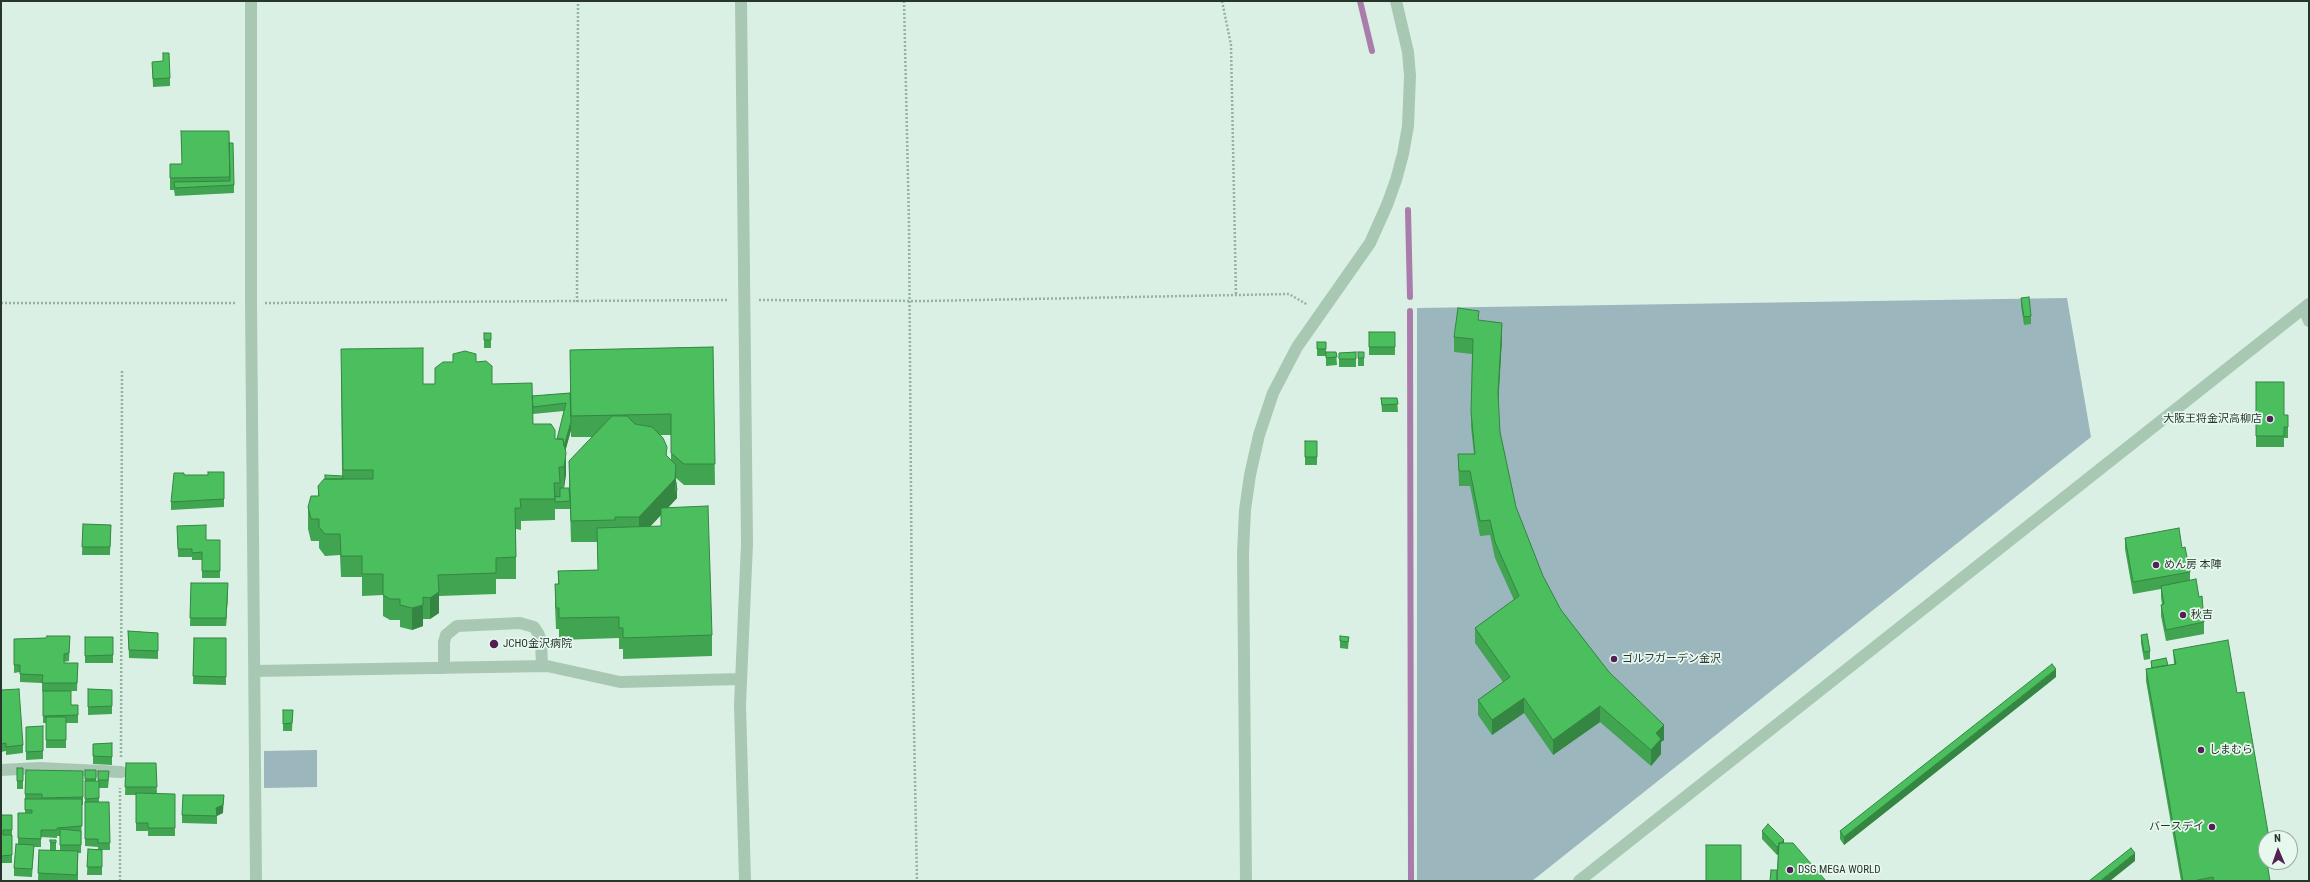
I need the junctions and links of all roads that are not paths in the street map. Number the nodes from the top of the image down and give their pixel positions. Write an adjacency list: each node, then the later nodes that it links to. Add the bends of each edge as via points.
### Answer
1 (251, 1): 8 (street)
2 (741, 1): 9 (street, via 747,544)
3 (1396, 1): 14 (street, via 1408,52 1410,76 1408,126 1403,154 1387,206 1370,243 1297,347 1273,394 1259,435 1245,510 1243,553)
4 (2306, 306): 5 (street); 15 (street)
5 (2309, 321)
6 (542, 666): 7 (street); 7 (street, via 541,640 538,633 534,627 520,623 457,626 446,635); 9 (street, via 620,682)
7 (444, 668): 8 (street)
8 (255, 671): 12 (street)
9 (741, 679): 13 (street)
10 (1, 770): 11 (street, via 39,768)
11 (120, 772)
12 (256, 881)
13 (745, 881)
14 (1246, 881)
15 (1579, 881)

